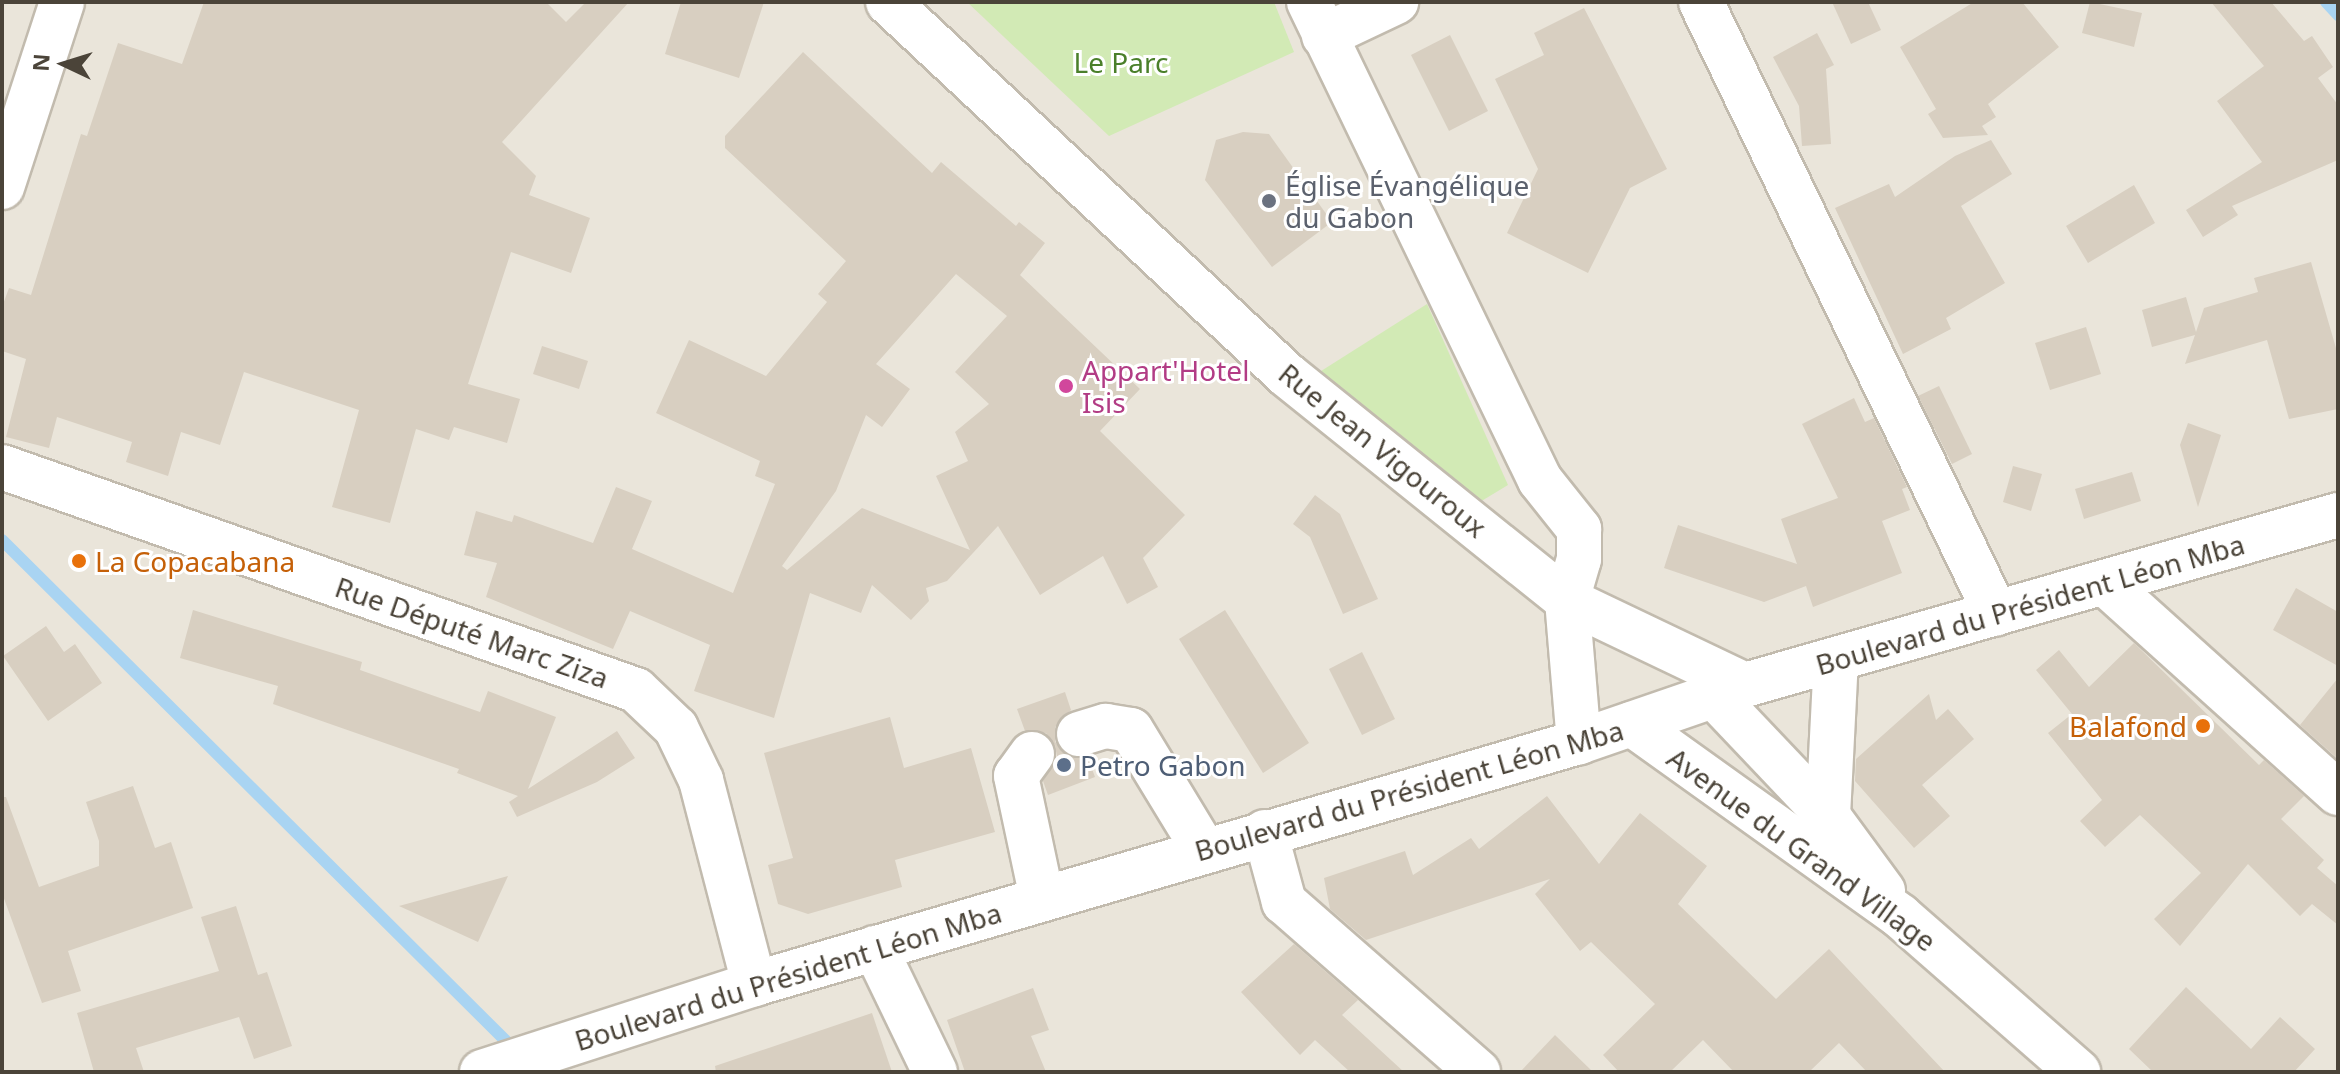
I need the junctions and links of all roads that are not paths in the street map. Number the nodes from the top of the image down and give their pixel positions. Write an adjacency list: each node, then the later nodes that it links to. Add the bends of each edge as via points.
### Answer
1 (62, 2): 6 (street)
2 (888, 2): 10 (street, Rue Jean Vigouroux, via 1287,375)
3 (1396, 2): 5 (street)
4 (1701, 2): 11 (street)
5 (1317, 19): 10 (street, via 1540,480 1579,529 1579,559)
6 (2, 187)
7 (2, 467): 25 (street, Rue Député Marc Ziza, via 636,690 676,728 701,780)
8 (2338, 515): 9 (street, Boulevard du Président Léon Mba)
9 (2107, 585): 11 (street, Boulevard du Président Léon Mba); 18 (street)
10 (1567, 600): 13 (street, Rue Jean Vigouroux); 16 (street)
11 (1996, 614): 12 (street, Boulevard du Président Léon Mba)
12 (1836, 659): 13 (street, Boulevard du Président Léon Mba); 19 (street)
13 (1729, 690): 14 (street, Boulevard du Président Léon Mba); 19 (street)
14 (1632, 724): 16 (street, Boulevard du Président Léon Mba); 23 (street, Avenue du Grand Village)
15 (1079, 734): 21 (street, via 1106,726 1131,730)
16 (1579, 742): 20 (street, Boulevard du Président Léon Mba)
17 (1032, 754): 22 (street, via 1016,776)
18 (2338, 793)
19 (1828, 816): 23 (street)
20 (1265, 832): 21 (street, Boulevard du Président Léon Mba); 28 (street, via 1284,902)
21 (1204, 850): 22 (street, Boulevard du Président Léon Mba)
22 (1042, 898): 24 (street, Boulevard du Président Léon Mba)
23 (1900, 916): 29 (street, Avenue du Grand Village)
24 (875, 948): 25 (street, Boulevard du Président Léon Mba); 27 (street)
25 (754, 984): 26 (street, Boulevard du Président Léon Mba)
26 (484, 1071)
27 (935, 1072)
28 (1478, 1072)
29 (2078, 1072)

